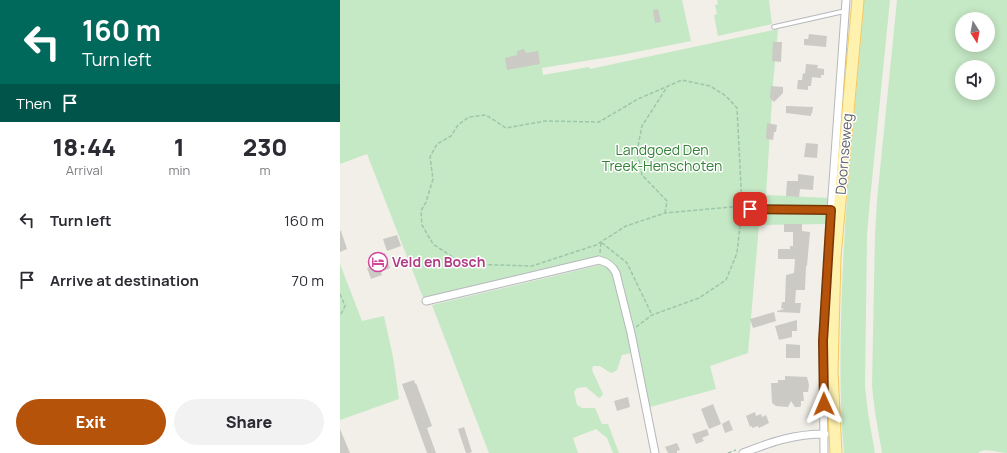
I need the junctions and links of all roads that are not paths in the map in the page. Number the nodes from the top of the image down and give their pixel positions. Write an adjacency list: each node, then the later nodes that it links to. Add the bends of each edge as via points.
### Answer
1 (846, 0): 3 (street, Doornseweg)
2 (858, 0): 12 (main road, Doornseweg, via 835,257 832,371)
3 (845, 11): 4 (lane); 6 (street, Doornseweg)
4 (774, 26)
5 (750, 209): 6 (lane)
6 (831, 210): 8 (street, Doornseweg, via 823,341)
7 (426, 301): 9 (street, via 599,260 607,262 616,272)
8 (825, 434): 10 (street, via 787,438); 11 (street, Doornseweg)
9 (655, 453)
10 (743, 453)
11 (824, 453)
12 (836, 453)

